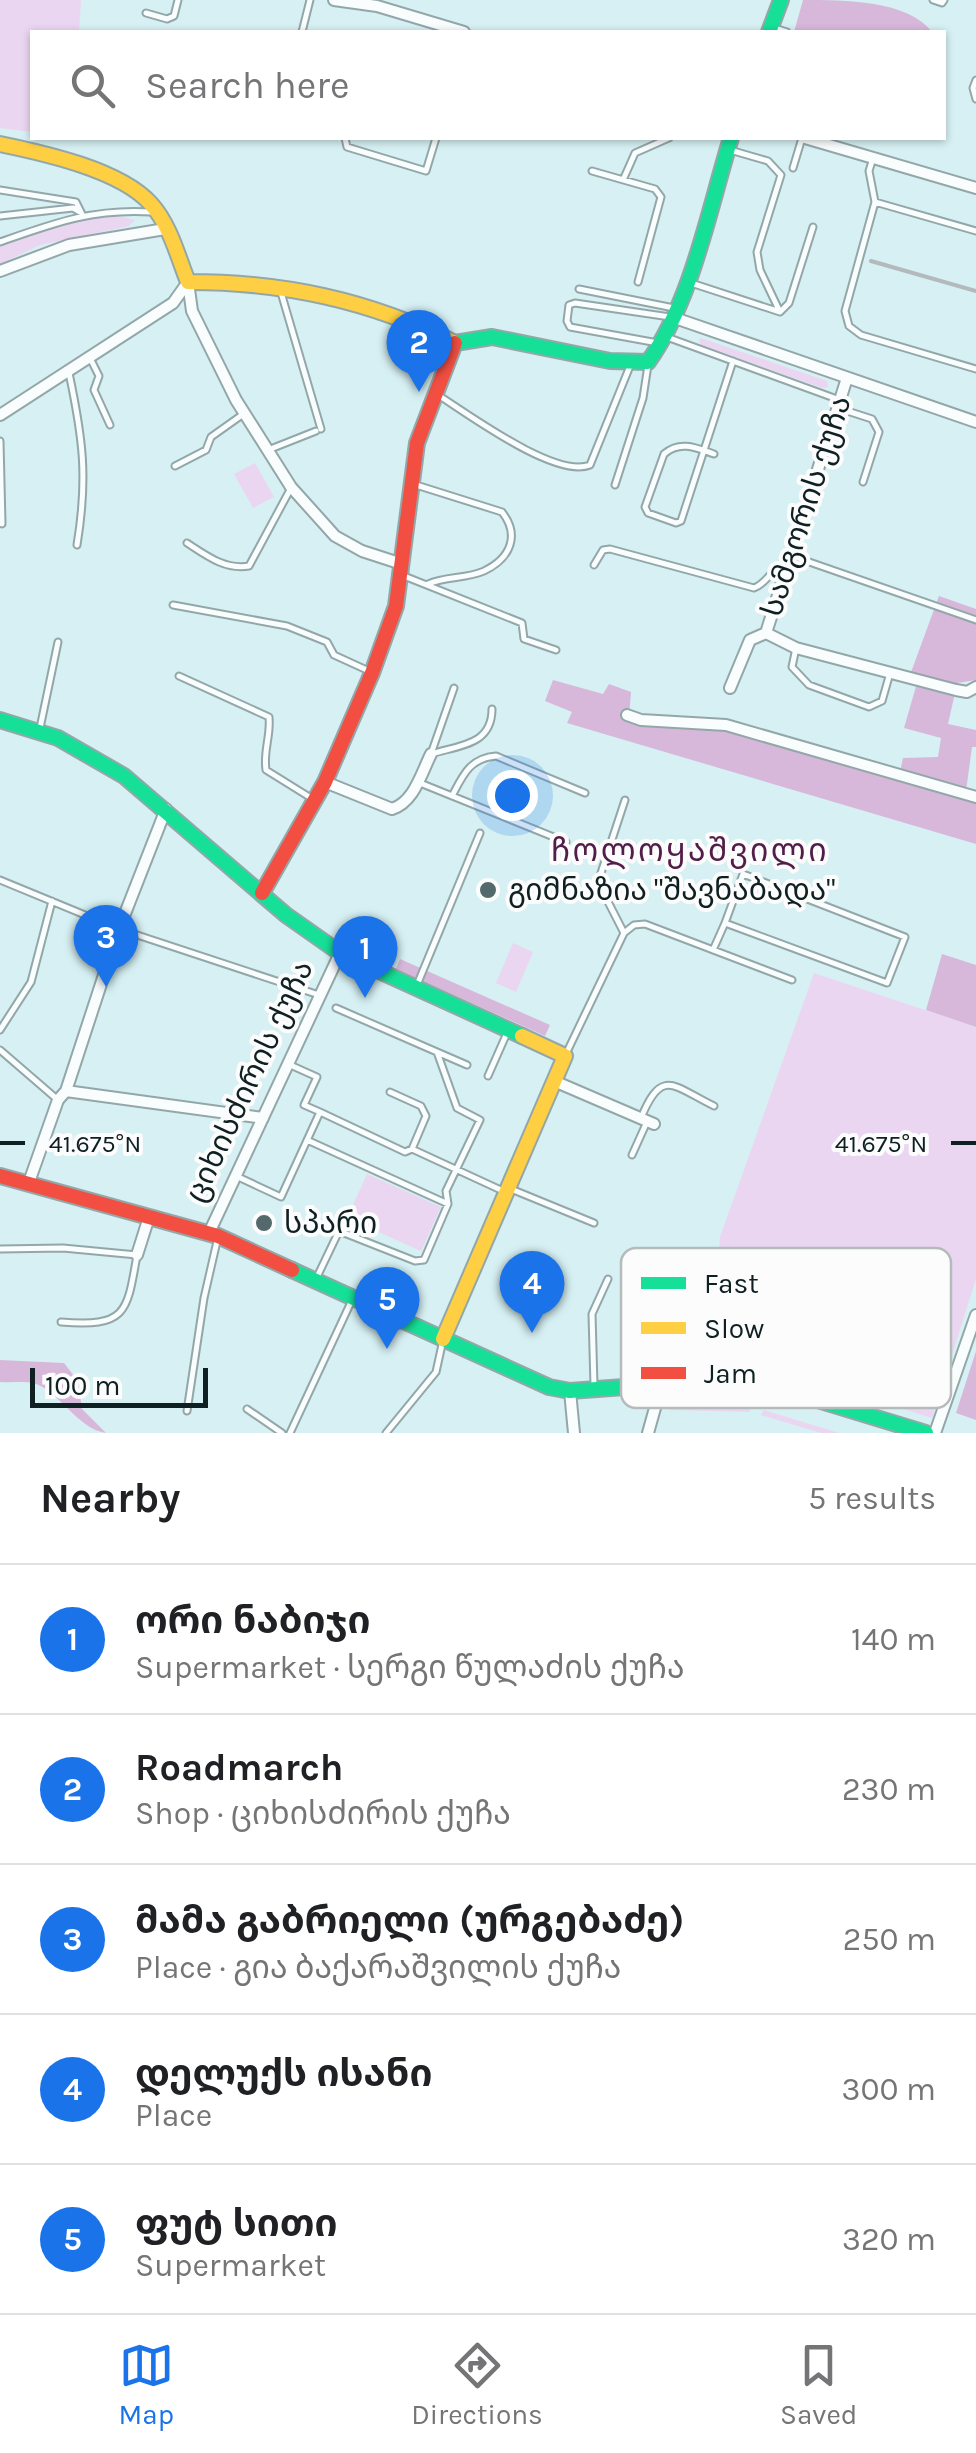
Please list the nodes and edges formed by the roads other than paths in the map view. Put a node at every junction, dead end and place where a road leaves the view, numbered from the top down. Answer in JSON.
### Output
{"nodes":[{"id":1,"x":178,"y":0,"type":"edge"},
{"id":2,"x":310,"y":0,"type":"edge"},
{"id":3,"x":334,"y":0,"type":"edge"},
{"id":4,"x":781,"y":0,"type":"edge"},
{"id":5,"x":934,"y":0,"type":"edge"},
{"id":6,"x":944,"y":0,"type":"edge"},
{"id":7,"x":378,"y":3,"type":"edge"},
{"id":8,"x":146,"y":13,"type":"dead end"},
{"id":9,"x":302,"y":30,"type":"edge"},
{"id":10,"x":458,"y":30,"type":"edge"},
{"id":11,"x":770,"y":30,"type":"edge"},
{"id":12,"x":976,"y":80,"type":"edge"},
{"id":13,"x":976,"y":98,"type":"edge"},
{"id":14,"x":345,"y":140,"type":"edge"},
{"id":15,"x":435,"y":140,"type":"edge"},
{"id":16,"x":664,"y":140,"type":"edge"},
{"id":17,"x":803,"y":140,"type":"edge"},
{"id":18,"x":811,"y":140,"type":"edge"},
{"id":19,"x":729,"y":143,"type":"edge"},
{"id":20,"x":0,"y":144,"type":"edge"},
{"id":21,"x":873,"y":158,"type":"junction"},
{"id":22,"x":793,"y":168,"type":"dead end"},
{"id":23,"x":592,"y":171,"type":"dead end"},
{"id":24,"x":622,"y":180,"type":"junction"},
{"id":25,"x":976,"y":186,"type":"edge"},
{"id":26,"x":0,"y":190,"type":"edge"},
{"id":27,"x":875,"y":202,"type":"junction"},
{"id":28,"x":156,"y":212,"type":"junction"},
{"id":29,"x":82,"y":214,"type":"junction"},
{"id":30,"x":0,"y":216,"type":"edge"},
{"id":31,"x":813,"y":227,"type":"dead end"},
{"id":32,"x":165,"y":229,"type":"junction"},
{"id":33,"x":976,"y":231,"type":"edge"},
{"id":34,"x":0,"y":242,"type":"edge"},
{"id":35,"x":0,"y":271,"type":"edge"},
{"id":36,"x":685,"y":280,"type":"junction"},
{"id":37,"x":188,"y":282,"type":"junction"},
{"id":38,"x":638,"y":282,"type":"dead end"},
{"id":39,"x":280,"y":286,"type":"junction"},
{"id":40,"x":579,"y":290,"type":"dead end"},
{"id":41,"x":780,"y":312,"type":"junction"},
{"id":42,"x":674,"y":313,"type":"junction"},
{"id":43,"x":662,"y":340,"type":"junction"},
{"id":44,"x":455,"y":343,"type":"junction"},
{"id":45,"x":90,"y":357,"type":"junction"},
{"id":46,"x":733,"y":361,"type":"junction"},
{"id":47,"x":648,"y":362,"type":"junction"},
{"id":48,"x":631,"y":363,"type":"junction"},
{"id":49,"x":976,"y":369,"type":"edge"},
{"id":50,"x":68,"y":370,"type":"junction"},
{"id":51,"x":847,"y":378,"type":"junction"},
{"id":52,"x":434,"y":393,"type":"junction"},
{"id":53,"x":839,"y":404,"type":"junction"},
{"id":54,"x":244,"y":413,"type":"junction"},
{"id":55,"x":0,"y":416,"type":"edge"},
{"id":56,"x":976,"y":422,"type":"edge"},
{"id":57,"x":110,"y":425,"type":"dead end"},
{"id":58,"x":0,"y":441,"type":"edge"},
{"id":59,"x":267,"y":450,"type":"junction"},
{"id":60,"x":704,"y":450,"type":"junction"},
{"id":61,"x":714,"y":454,"type":"dead end"},
{"id":62,"x":175,"y":466,"type":"dead end"},
{"id":63,"x":863,"y":482,"type":"dead end"},
{"id":64,"x":410,"y":483,"type":"junction"},
{"id":65,"x":615,"y":486,"type":"dead end"},
{"id":66,"x":291,"y":487,"type":"junction"},
{"id":67,"x":2,"y":524,"type":"edge"},
{"id":68,"x":187,"y":543,"type":"dead end"},
{"id":69,"x":77,"y":545,"type":"dead end"},
{"id":70,"x":788,"y":560,"type":"junction"},
{"id":71,"x":594,"y":565,"type":"dead end"},
{"id":72,"x":401,"y":569,"type":"junction"},
{"id":73,"x":428,"y":584,"type":"junction"},
{"id":74,"x":173,"y":605,"type":"dead end"},
{"id":75,"x":976,"y":620,"type":"edge"},
{"id":76,"x":766,"y":633,"type":"junction"},
{"id":77,"x":58,"y":642,"type":"dead end"},
{"id":78,"x":796,"y":648,"type":"junction"},
{"id":79,"x":556,"y":650,"type":"dead end"},
{"id":80,"x":372,"y":673,"type":"junction"},
{"id":81,"x":890,"y":673,"type":"junction"},
{"id":82,"x":179,"y":676,"type":"dead end"},
{"id":83,"x":454,"y":688,"type":"dead end"},
{"id":84,"x":730,"y":688,"type":"dead end"},
{"id":85,"x":976,"y":688,"type":"edge"},
{"id":86,"x":492,"y":709,"type":"dead end"},
{"id":87,"x":727,"y":710,"type":"dead end"},
{"id":88,"x":627,"y":715,"type":"dead end"},
{"id":89,"x":0,"y":720,"type":"edge"},
{"id":90,"x":726,"y":725,"type":"junction"},
{"id":91,"x":39,"y":731,"type":"junction"},
{"id":92,"x":431,"y":754,"type":"junction"},
{"id":93,"x":325,"y":782,"type":"junction"},
{"id":94,"x":418,"y":782,"type":"junction"},
{"id":95,"x":586,"y":792,"type":"dead end"},
{"id":96,"x":452,"y":796,"type":"junction"},
{"id":97,"x":976,"y":797,"type":"edge"},
{"id":98,"x":313,"y":800,"type":"junction"},
{"id":99,"x":624,"y":800,"type":"dead end"},
{"id":100,"x":166,"y":808,"type":"junction"},
{"id":101,"x":480,"y":833,"type":"dead end"},
{"id":102,"x":566,"y":842,"type":"dead end"},
{"id":103,"x":0,"y":880,"type":"edge"},
{"id":104,"x":262,"y":892,"type":"junction"},
{"id":105,"x":52,"y":901,"type":"junction"},
{"id":106,"x":725,"y":923,"type":"junction"},
{"id":107,"x":119,"y":929,"type":"junction"},
{"id":108,"x":624,"y":933,"type":"junction"},
{"id":109,"x":713,"y":950,"type":"junction"},
{"id":110,"x":340,"y":953,"type":"junction"},
{"id":111,"x":792,"y":980,"type":"dead end"},
{"id":112,"x":416,"y":988,"type":"junction"},
{"id":113,"x":319,"y":995,"type":"junction"},
{"id":114,"x":336,"y":1008,"type":"dead end"},
{"id":115,"x":0,"y":1030,"type":"edge"},
{"id":116,"x":508,"y":1030,"type":"junction"},
{"id":117,"x":0,"y":1050,"type":"edge"},
{"id":118,"x":437,"y":1052,"type":"junction"},
{"id":119,"x":565,"y":1056,"type":"junction"},
{"id":120,"x":288,"y":1064,"type":"junction"},
{"id":121,"x":467,"y":1065,"type":"dead end"},
{"id":122,"x":488,"y":1076,"type":"dead end"},
{"id":123,"x":554,"y":1081,"type":"junction"},
{"id":124,"x":390,"y":1092,"type":"dead end"},
{"id":125,"x":62,"y":1095,"type":"junction"},
{"id":126,"x":714,"y":1106,"type":"dead end"},
{"id":127,"x":320,"y":1112,"type":"junction"},
{"id":128,"x":263,"y":1118,"type":"junction"},
{"id":129,"x":648,"y":1121,"type":"junction"},
{"id":130,"x":307,"y":1140,"type":"junction"},
{"id":131,"x":412,"y":1149,"type":"junction"},
{"id":132,"x":632,"y":1154,"type":"dead end"},
{"id":133,"x":456,"y":1170,"type":"junction"},
{"id":134,"x":0,"y":1176,"type":"edge"},
{"id":135,"x":236,"y":1176,"type":"junction"},
{"id":136,"x":28,"y":1185,"type":"junction"},
{"id":137,"x":507,"y":1190,"type":"junction"},
{"id":138,"x":448,"y":1204,"type":"junction"},
{"id":139,"x":149,"y":1217,"type":"junction"},
{"id":140,"x":594,"y":1223,"type":"dead end"},
{"id":141,"x":214,"y":1235,"type":"junction"},
{"id":142,"x":0,"y":1249,"type":"edge"},
{"id":143,"x":137,"y":1255,"type":"junction"},
{"id":144,"x":608,"y":1278,"type":"dead end"},
{"id":145,"x":316,"y":1280,"type":"junction"},
{"id":146,"x":353,"y":1298,"type":"junction"},
{"id":147,"x":976,"y":1315,"type":"edge"},
{"id":148,"x":61,"y":1322,"type":"dead end"},
{"id":149,"x":443,"y":1340,"type":"junction"},
{"id":150,"x":971,"y":1344,"type":"edge"},
{"id":151,"x":621,"y":1386,"type":"edge"},
{"id":152,"x":594,"y":1388,"type":"junction"},
{"id":153,"x":570,"y":1390,"type":"junction"},
{"id":154,"x":951,"y":1391,"type":"edge"},
{"id":155,"x":247,"y":1408,"type":"dead end"},
{"id":156,"x":655,"y":1408,"type":"edge"},
{"id":157,"x":844,"y":1408,"type":"edge"},
{"id":158,"x":944,"y":1408,"type":"edge"},
{"id":159,"x":851,"y":1410,"type":"joint"},
{"id":160,"x":187,"y":1411,"type":"dead end"},
{"id":161,"x":899,"y":1429,"type":"edge"},
{"id":162,"x":282,"y":1433,"type":"edge"},
{"id":163,"x":290,"y":1433,"type":"edge"},
{"id":164,"x":386,"y":1433,"type":"edge"},
{"id":165,"x":574,"y":1433,"type":"edge"},
{"id":166,"x":648,"y":1433,"type":"edge"},
{"id":167,"x":926,"y":1433,"type":"edge"},
{"id":168,"x":935,"y":1433,"type":"edge"}],
"edges":[{"from":1,"to":8,"type":"lane"},
{"from":2,"to":9,"type":"lane"},
{"from":3,"to":7,"type":"street"},
{"from":4,"to":11,"type":"street"},
{"from":5,"to":6,"type":"lane"},
{"from":7,"to":10,"type":"street"},
{"from":12,"to":13,"type":"lane"},
{"from":14,"to":15,"type":"lane"},
{"from":16,"to":24,"type":"lane"},
{"from":17,"to":22,"type":"lane"},
{"from":18,"to":21,"type":"street"},
{"from":19,"to":36,"type":"street"},
{"from":19,"to":41,"type":"lane"},
{"from":20,"to":28,"type":"street"},
{"from":21,"to":25,"type":"street"},
{"from":21,"to":27,"type":"lane"},
{"from":23,"to":24,"type":"lane"},
{"from":24,"to":38,"type":"lane"},
{"from":26,"to":29,"type":"lane"},
{"from":27,"to":33,"type":"lane"},
{"from":27,"to":49,"type":"lane"},
{"from":28,"to":29,"type":"lane"},
{"from":28,"to":32,"type":"street"},
{"from":29,"to":30,"type":"lane"},
{"from":29,"to":34,"type":"lane"},
{"from":31,"to":41,"type":"lane"},
{"from":32,"to":35,"type":"street"},
{"from":32,"to":37,"type":"street"},
{"from":36,"to":41,"type":"lane"},
{"from":36,"to":42,"type":"street"},
{"from":37,"to":39,"type":"street"},
{"from":37,"to":45,"type":"street"},
{"from":37,"to":54,"type":"street"},
{"from":39,"to":44,"type":"street"},
{"from":39,"to":59,"type":"lane"},
{"from":40,"to":42,"type":"lane"},
{"from":42,"to":43,"type":"street"},
{"from":42,"to":43,"type":"lane"},
{"from":42,"to":51,"type":"street","name":"სამგორის ქუჩა"},
{"from":43,"to":46,"type":"lane"},
{"from":43,"to":47,"type":"street"},
{"from":44,"to":48,"type":"street"},
{"from":44,"to":52,"type":"street"},
{"from":45,"to":50,"type":"street"},
{"from":45,"to":57,"type":"lane"},
{"from":46,"to":53,"type":"lane"},
{"from":46,"to":60,"type":"lane"},
{"from":47,"to":48,"type":"street"},
{"from":47,"to":65,"type":"lane"},
{"from":48,"to":52,"type":"lane"},
{"from":50,"to":55,"type":"street"},
{"from":50,"to":69,"type":"lane"},
{"from":51,"to":53,"type":"street","name":"სამგორის ქუჩა"},
{"from":51,"to":56,"type":"street","name":"სამგორის ქუჩა"},
{"from":52,"to":64,"type":"street"},
{"from":53,"to":63,"type":"lane"},
{"from":53,"to":70,"type":"street","name":"სამგორის ქუჩა"},
{"from":54,"to":59,"type":"street"},
{"from":54,"to":62,"type":"lane"},
{"from":58,"to":67,"type":"lane"},
{"from":59,"to":66,"type":"street"},
{"from":60,"to":60,"type":"lane"},
{"from":60,"to":61,"type":"lane"},
{"from":64,"to":72,"type":"street"},
{"from":64,"to":73,"type":"lane"},
{"from":66,"to":68,"type":"lane"},
{"from":66,"to":72,"type":"street"},
{"from":70,"to":71,"type":"lane"},
{"from":70,"to":75,"type":"lane"},
{"from":70,"to":76,"type":"street","name":"სამგორის ქუჩა"},
{"from":72,"to":73,"type":"lane"},
{"from":72,"to":80,"type":"street"},
{"from":73,"to":79,"type":"lane"},
{"from":74,"to":80,"type":"lane"},
{"from":76,"to":78,"type":"street","name":"სამგორის ქუჩა"},
{"from":76,"to":84,"type":"street","name":"სამგორის ქუჩა"},
{"from":77,"to":91,"type":"lane"},
{"from":78,"to":81,"type":"street","name":"სამგორის ქუჩა"},
{"from":78,"to":81,"type":"lane"},
{"from":80,"to":93,"type":"street"},
{"from":81,"to":85,"type":"street","name":"სამგორის ქუჩა"},
{"from":82,"to":98,"type":"lane"},
{"from":83,"to":92,"type":"lane"},
{"from":86,"to":92,"type":"lane"},
{"from":87,"to":90,"type":"street"},
{"from":88,"to":90,"type":"street"},
{"from":89,"to":91,"type":"street"},
{"from":90,"to":97,"type":"street"},
{"from":91,"to":100,"type":"street"},
{"from":92,"to":94,"type":"street"},
{"from":93,"to":94,"type":"street"},
{"from":93,"to":98,"type":"street"},
{"from":94,"to":96,"type":"lane"},
{"from":95,"to":96,"type":"lane"},
{"from":96,"to":102,"type":"lane"},
{"from":98,"to":104,"type":"street"},
{"from":99,"to":108,"type":"lane"},
{"from":100,"to":104,"type":"street"},
{"from":100,"to":107,"type":"street"},
{"from":101,"to":112,"type":"lane"},
{"from":103,"to":105,"type":"lane"},
{"from":104,"to":110,"type":"street"},
{"from":105,"to":107,"type":"lane"},
{"from":105,"to":115,"type":"lane"},
{"from":106,"to":106,"type":"lane"},
{"from":106,"to":109,"type":"lane"},
{"from":107,"to":113,"type":"lane"},
{"from":107,"to":125,"type":"street"},
{"from":108,"to":109,"type":"lane"},
{"from":108,"to":119,"type":"lane"},
{"from":109,"to":111,"type":"lane"},
{"from":110,"to":112,"type":"street"},
{"from":110,"to":113,"type":"street","name":"ციხისძირის ქუჩა"},
{"from":112,"to":116,"type":"street"},
{"from":113,"to":120,"type":"street","name":"ციხისძირის ქუჩა"},
{"from":114,"to":118,"type":"lane"},
{"from":116,"to":119,"type":"street"},
{"from":116,"to":122,"type":"lane"},
{"from":117,"to":125,"type":"lane"},
{"from":118,"to":121,"type":"lane"},
{"from":118,"to":133,"type":"lane"},
{"from":119,"to":123,"type":"street"},
{"from":120,"to":127,"type":"lane"},
{"from":120,"to":128,"type":"street","name":"ციხისძირის ქუჩა"},
{"from":123,"to":129,"type":"street"},
{"from":123,"to":137,"type":"street"},
{"from":124,"to":131,"type":"lane"},
{"from":125,"to":128,"type":"street"},
{"from":125,"to":136,"type":"street"},
{"from":126,"to":129,"type":"lane"},
{"from":127,"to":130,"type":"lane"},
{"from":127,"to":131,"type":"lane"},
{"from":128,"to":135,"type":"street","name":"ციხისძირის ქუჩა"},
{"from":129,"to":132,"type":"lane"},
{"from":130,"to":135,"type":"lane"},
{"from":130,"to":138,"type":"lane"},
{"from":131,"to":133,"type":"lane"},
{"from":133,"to":137,"type":"lane"},
{"from":133,"to":138,"type":"lane"},
{"from":134,"to":136,"type":"street"},
{"from":135,"to":141,"type":"street","name":"ციხისძირის ქუჩა"},
{"from":136,"to":139,"type":"street"},
{"from":137,"to":140,"type":"lane"},
{"from":137,"to":149,"type":"street"},
{"from":138,"to":145,"type":"lane"},
{"from":139,"to":141,"type":"street"},
{"from":139,"to":143,"type":"street"},
{"from":141,"to":145,"type":"street"},
{"from":141,"to":160,"type":"lane"},
{"from":142,"to":143,"type":"lane"},
{"from":143,"to":148,"type":"lane"},
{"from":144,"to":152,"type":"lane"},
{"from":145,"to":146,"type":"street"},
{"from":146,"to":149,"type":"street"},
{"from":146,"to":163,"type":"lane"},
{"from":147,"to":150,"type":"street"},
{"from":149,"to":153,"type":"street"},
{"from":149,"to":164,"type":"lane"},
{"from":150,"to":154,"type":"street"},
{"from":151,"to":152,"type":"street"},
{"from":152,"to":153,"type":"street"},
{"from":153,"to":165,"type":"street"},
{"from":155,"to":162,"type":"lane"},
{"from":156,"to":166,"type":"street"},
{"from":157,"to":159,"type":"street"},
{"from":158,"to":168,"type":"street"},
{"from":159,"to":161,"type":"street"},
{"from":161,"to":167,"type":"street"}]}
